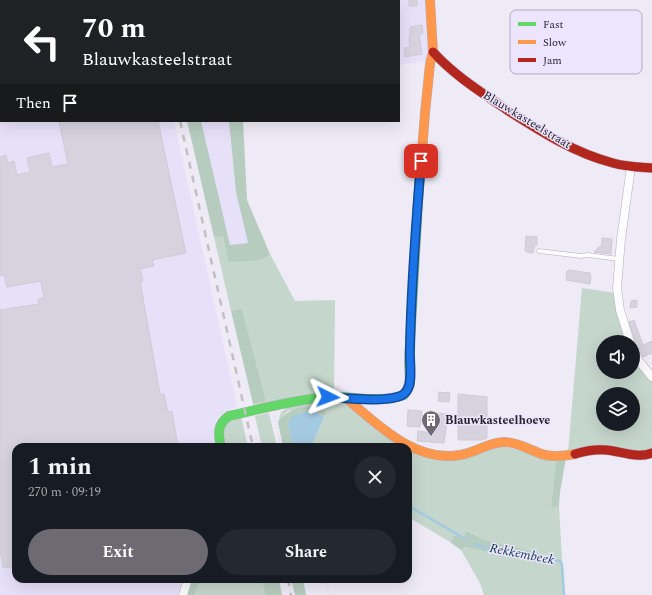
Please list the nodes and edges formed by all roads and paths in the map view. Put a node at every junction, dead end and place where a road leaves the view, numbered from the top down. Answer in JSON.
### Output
{"nodes":[{"id":1,"x":430,"y":0,"type":"edge"},
{"id":2,"x":433,"y":52,"type":"junction"},
{"id":3,"x":631,"y":167,"type":"junction"},
{"id":4,"x":652,"y":168,"type":"edge"},
{"id":5,"x":539,"y":251,"type":"dead end"},
{"id":6,"x":619,"y":259,"type":"junction"},
{"id":7,"x":628,"y":335,"type":"edge"},
{"id":8,"x":640,"y":362,"type":"edge"},
{"id":9,"x":652,"y":377,"type":"edge"},
{"id":10,"x":346,"y":398,"type":"junction"},
{"id":11,"x":273,"y":406,"type":"junction"},
{"id":12,"x":220,"y":443,"type":"edge"},
{"id":13,"x":280,"y":443,"type":"edge"},
{"id":14,"x":405,"y":443,"type":"edge"},
{"id":15,"x":412,"y":447,"type":"edge"},
{"id":16,"x":652,"y":453,"type":"edge"},
{"id":17,"x":187,"y":583,"type":"edge"},
{"id":18,"x":325,"y":583,"type":"edge"},
{"id":19,"x":183,"y":595,"type":"edge"},
{"id":20,"x":330,"y":595,"type":"edge"}],
"edges":[{"from":1,"to":2,"type":"street"},
{"from":2,"to":3,"type":"street","name":"Blauwkasteelstraat"},
{"from":2,"to":10,"type":"street"},
{"from":3,"to":4,"type":"street","name":"Blauwkasteelstraat"},
{"from":3,"to":6,"type":"street"},
{"from":5,"to":6,"type":"lane"},
{"from":6,"to":7,"type":"street"},
{"from":8,"to":9,"type":"street"},
{"from":10,"to":11,"type":"street"},
{"from":10,"to":14,"type":"street"},
{"from":11,"to":12,"type":"street"},
{"from":11,"to":13,"type":"path"},
{"from":15,"to":16,"type":"street"},
{"from":17,"to":19,"type":"street"},
{"from":18,"to":20,"type":"path"}]}
